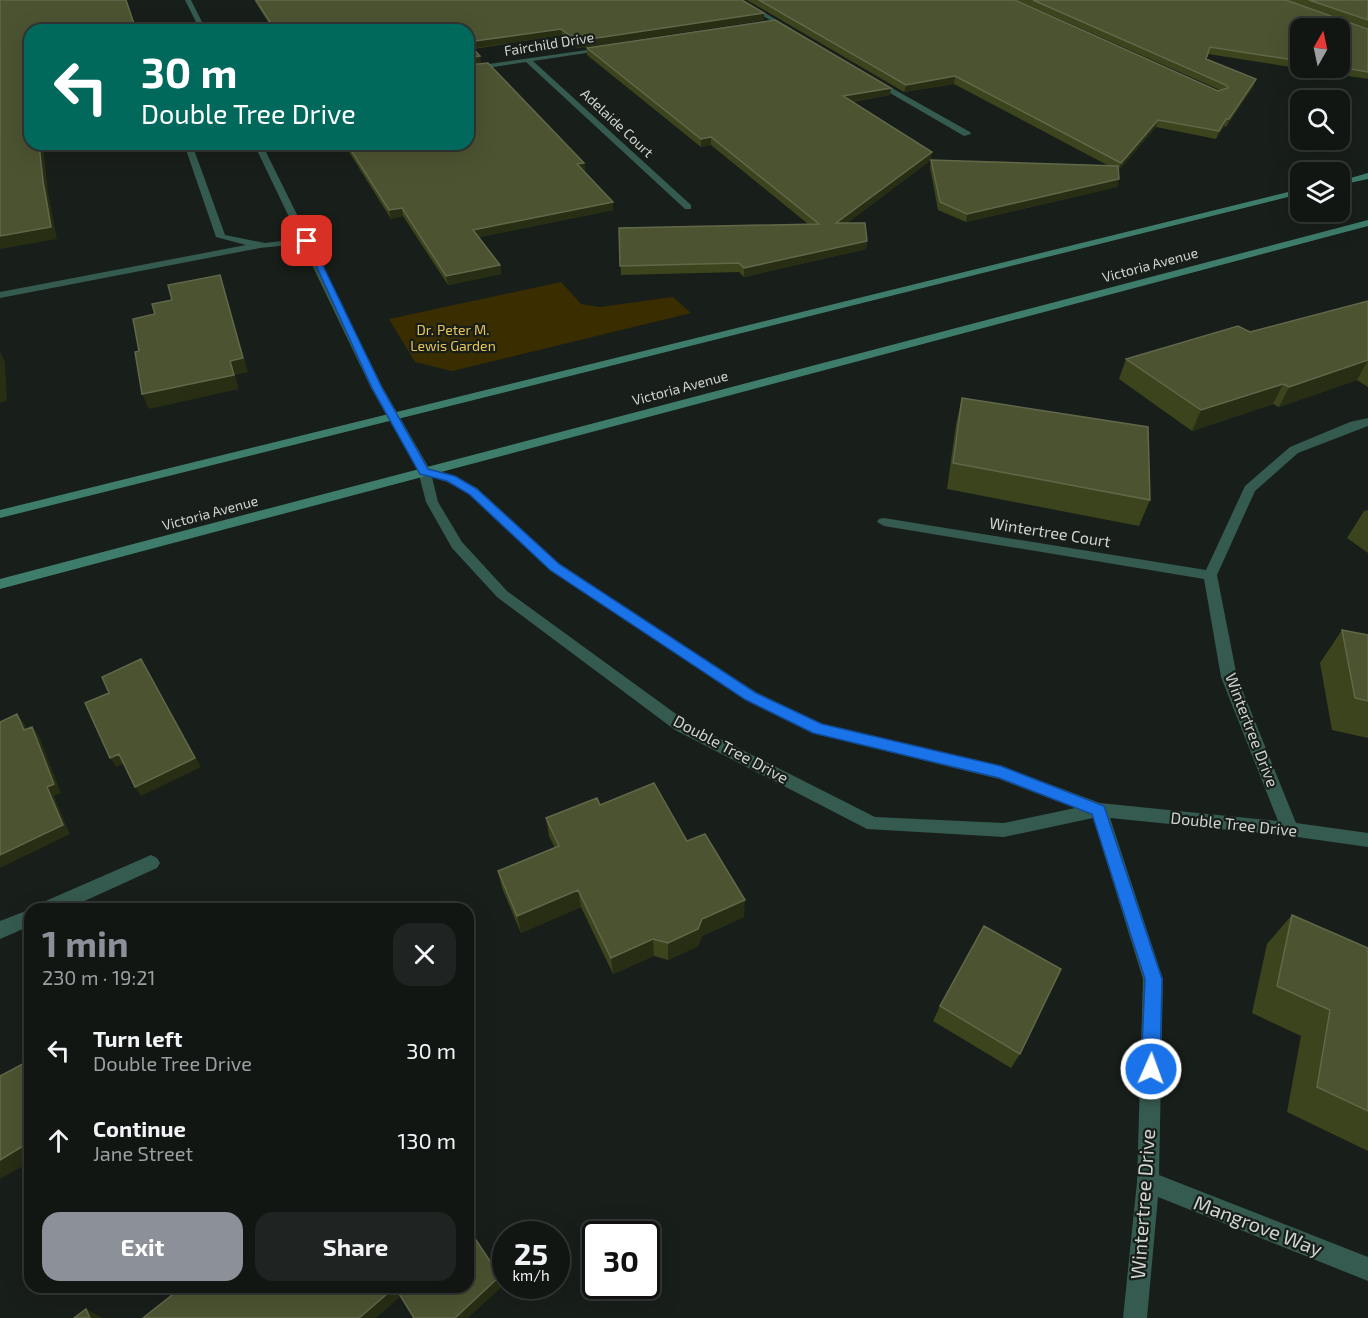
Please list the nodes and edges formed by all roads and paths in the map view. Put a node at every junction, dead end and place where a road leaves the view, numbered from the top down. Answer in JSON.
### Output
{"nodes":[{"id":1,"x":188,"y":0,"type":"edge"},
{"id":2,"x":739,"y":0,"type":"edge"},
{"id":3,"x":775,"y":22,"type":"junction"},
{"id":4,"x":200,"y":24,"type":"edge"},
{"id":5,"x":764,"y":24,"type":"edge"},
{"id":6,"x":796,"y":34,"type":"edge"},
{"id":7,"x":610,"y":47,"type":"edge"},
{"id":8,"x":528,"y":60,"type":"junction"},
{"id":9,"x":474,"y":68,"type":"edge"},
{"id":10,"x":866,"y":75,"type":"edge"},
{"id":11,"x":967,"y":134,"type":"dead end"},
{"id":12,"x":190,"y":150,"type":"edge"},
{"id":13,"x":261,"y":150,"type":"edge"},
{"id":14,"x":1368,"y":176,"type":"edge"},
{"id":15,"x":1350,"y":180,"type":"edge"},
{"id":16,"x":1290,"y":194,"type":"edge"},
{"id":17,"x":688,"y":207,"type":"dead end"},
{"id":18,"x":1368,"y":223,"type":"edge"},
{"id":19,"x":307,"y":241,"type":"junction"},
{"id":20,"x":260,"y":245,"type":"junction"},
{"id":21,"x":0,"y":294,"type":"edge"},
{"id":22,"x":392,"y":417,"type":"junction"},
{"id":23,"x":1368,"y":423,"type":"edge"},
{"id":24,"x":424,"y":471,"type":"junction"},
{"id":25,"x":0,"y":514,"type":"edge"},
{"id":26,"x":884,"y":522,"type":"dead end"},
{"id":27,"x":1210,"y":575,"type":"junction"},
{"id":28,"x":0,"y":584,"type":"edge"},
{"id":29,"x":1099,"y":810,"type":"junction"},
{"id":30,"x":1290,"y":829,"type":"junction"},
{"id":31,"x":1368,"y":840,"type":"edge"},
{"id":32,"x":151,"y":863,"type":"dead end"},
{"id":33,"x":61,"y":903,"type":"edge"},
{"id":34,"x":24,"y":920,"type":"edge"},
{"id":35,"x":0,"y":930,"type":"edge"},
{"id":36,"x":1148,"y":1182,"type":"junction"},
{"id":37,"x":1368,"y":1269,"type":"edge"},
{"id":38,"x":1135,"y":1318,"type":"edge"}],
"edges":[{"from":1,"to":4,"type":"street"},
{"from":2,"to":3,"type":"street"},
{"from":3,"to":5,"type":"street"},
{"from":3,"to":6,"type":"street"},
{"from":7,"to":8,"type":"street","name":"Fairchild Drive"},
{"from":8,"to":9,"type":"street","name":"Fairchild Drive"},
{"from":8,"to":17,"type":"street","name":"Adelaide Court"},
{"from":10,"to":11,"type":"street"},
{"from":12,"to":20,"type":"street"},
{"from":13,"to":19,"type":"street","name":"Double Tree Drive"},
{"from":14,"to":15,"type":"main road"},
{"from":16,"to":22,"type":"main road"},
{"from":18,"to":24,"type":"main road","name":"Victoria Avenue"},
{"from":19,"to":20,"type":"street"},
{"from":19,"to":22,"type":"street","name":"Double Tree Drive"},
{"from":20,"to":21,"type":"street"},
{"from":22,"to":24,"type":"street","name":"Double Tree Drive"},
{"from":22,"to":25,"type":"main road"},
{"from":23,"to":27,"type":"street"},
{"from":24,"to":28,"type":"main road","name":"Victoria Avenue"},
{"from":24,"to":29,"type":"street","name":"Double Tree Drive"},
{"from":24,"to":29,"type":"street","name":"Double Tree Drive"},
{"from":26,"to":27,"type":"street","name":"Wintertree Court"},
{"from":27,"to":30,"type":"street","name":"Wintertree Drive"},
{"from":29,"to":30,"type":"street","name":"Double Tree Drive"},
{"from":29,"to":36,"type":"street","name":"Wintertree Drive"},
{"from":30,"to":31,"type":"street","name":"Double Tree Drive"},
{"from":32,"to":33,"type":"street"},
{"from":34,"to":35,"type":"street"},
{"from":36,"to":37,"type":"street","name":"Mangrove Way"},
{"from":36,"to":38,"type":"street","name":"Wintertree Drive"}]}
